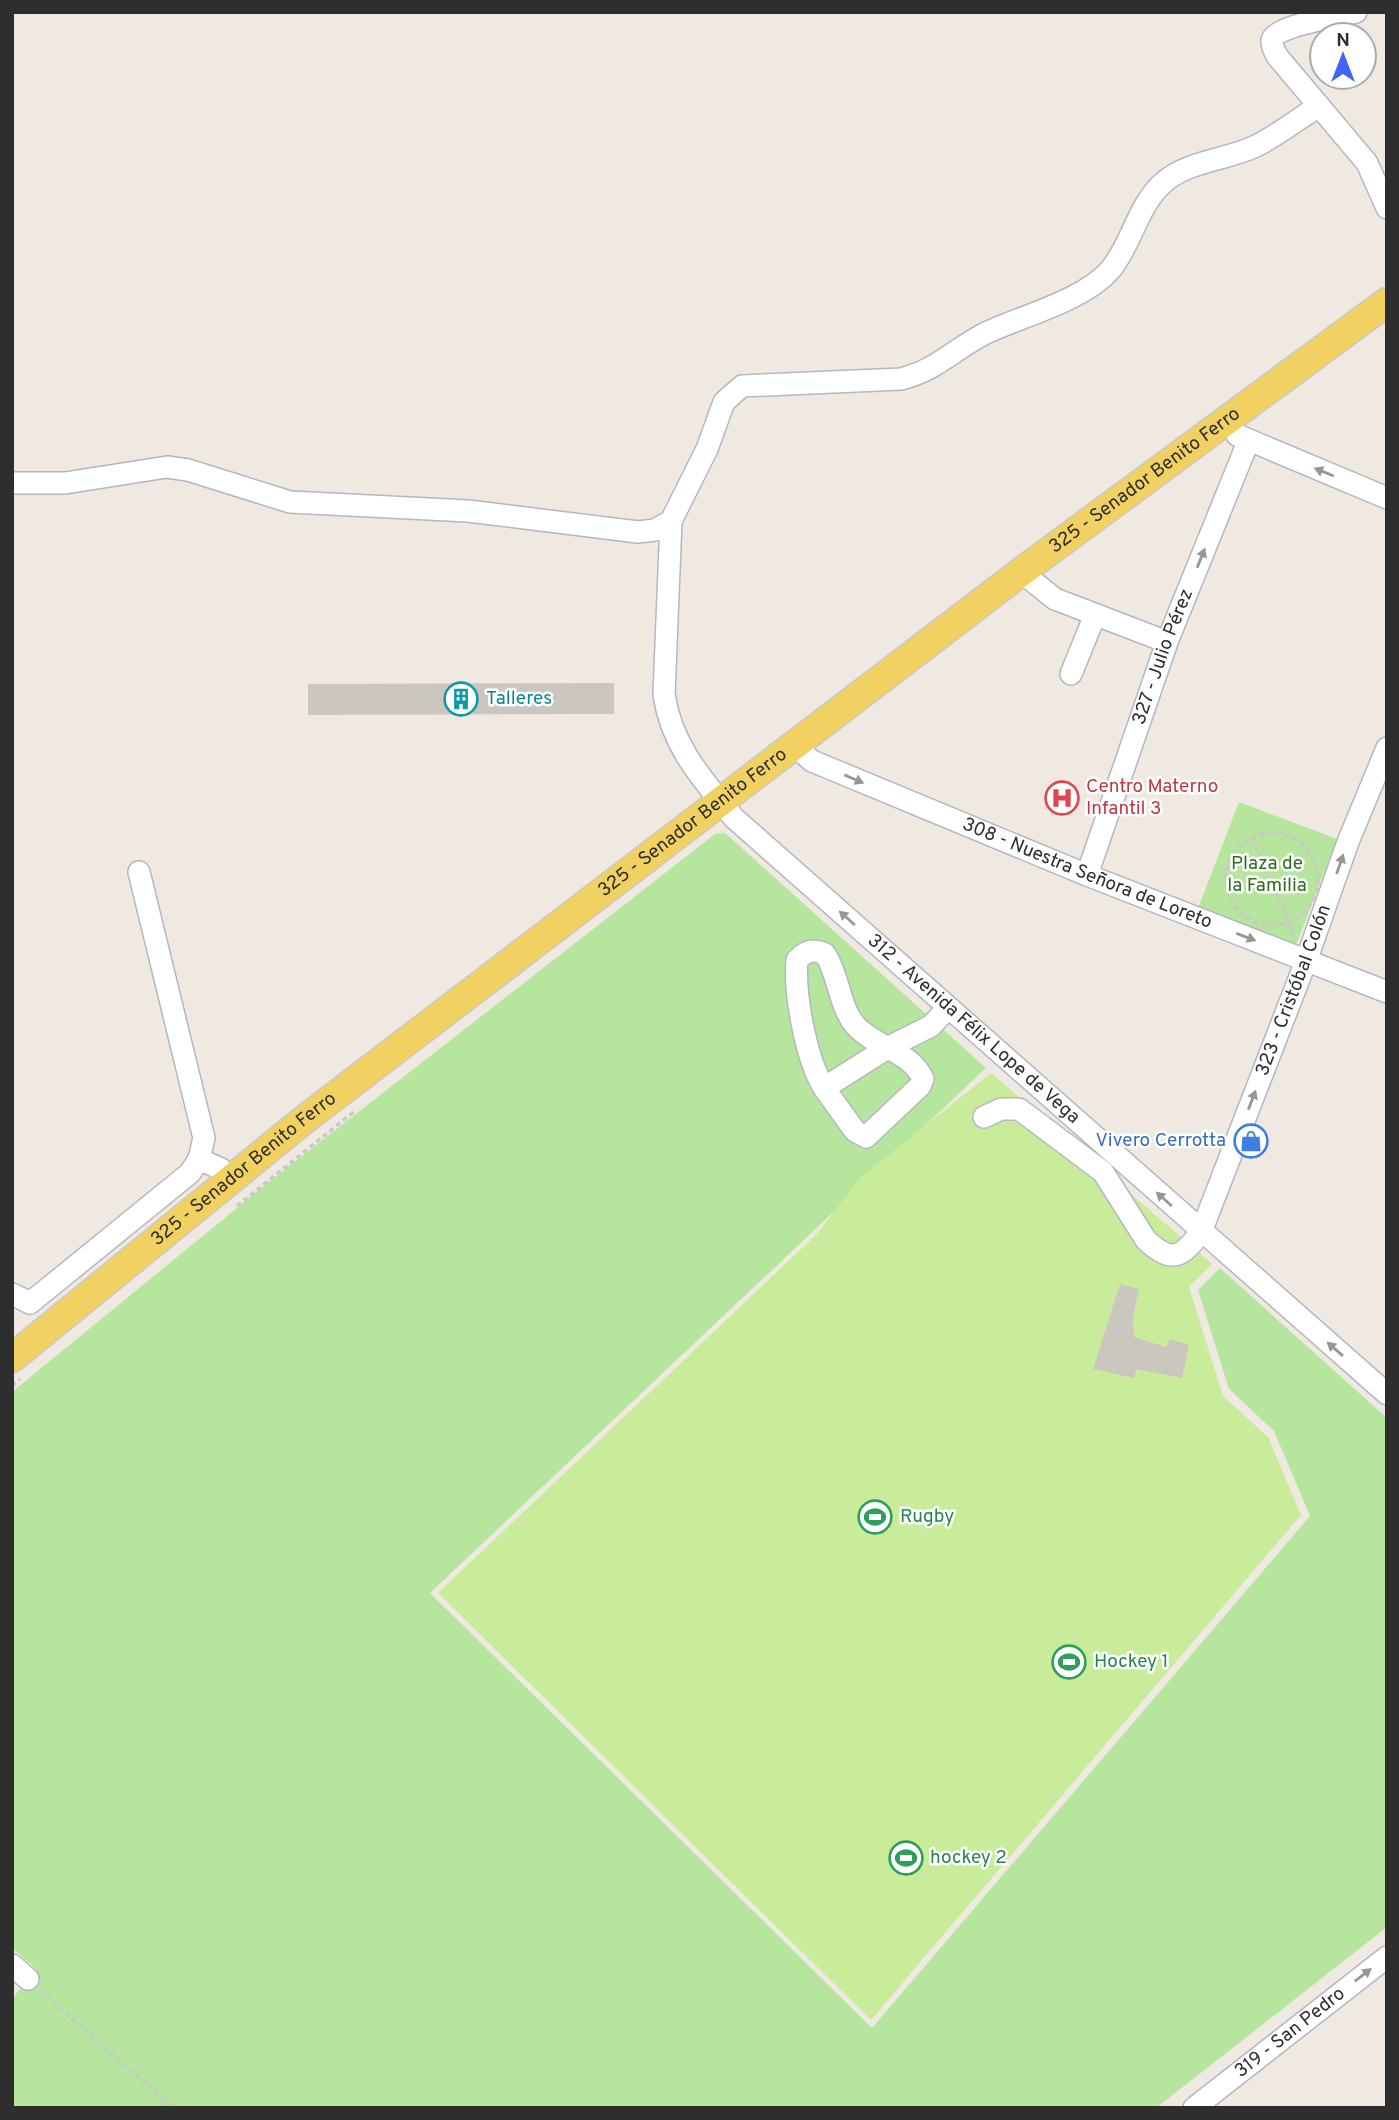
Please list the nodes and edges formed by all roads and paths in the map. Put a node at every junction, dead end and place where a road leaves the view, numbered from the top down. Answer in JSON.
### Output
{"nodes":[{"id":1,"x":1356,"y":12,"type":"edge"},
{"id":2,"x":1319,"y":106,"type":"junction"},
{"id":3,"x":1387,"y":208,"type":"edge"},
{"id":4,"x":1387,"y":302,"type":"edge"},
{"id":5,"x":1220,"y":425,"type":"junction"},
{"id":6,"x":1248,"y":442,"type":"junction"},
{"id":7,"x":12,"y":483,"type":"edge"},
{"id":8,"x":1387,"y":498,"type":"edge"},
{"id":9,"x":671,"y":521,"type":"junction"},
{"id":10,"x":1021,"y":572,"type":"junction"},
{"id":11,"x":1096,"y":615,"type":"junction"},
{"id":12,"x":1167,"y":642,"type":"junction"},
{"id":13,"x":1071,"y":674,"type":"dead end"},
{"id":14,"x":795,"y":746,"type":"junction"},
{"id":15,"x":1387,"y":748,"type":"edge"},
{"id":16,"x":720,"y":801,"type":"junction"},
{"id":17,"x":1252,"y":837,"type":"junction"},
{"id":18,"x":139,"y":872,"type":"dead end"},
{"id":19,"x":1087,"y":875,"type":"junction"},
{"id":20,"x":1287,"y":922,"type":"junction"},
{"id":21,"x":1306,"y":961,"type":"junction"},
{"id":22,"x":1387,"y":992,"type":"edge"},
{"id":23,"x":948,"y":1008,"type":"junction"},
{"id":24,"x":889,"y":1047,"type":"junction"},
{"id":25,"x":824,"y":1088,"type":"junction"},
{"id":26,"x":359,"y":1108,"type":"dead end"},
{"id":27,"x":984,"y":1118,"type":"dead end"},
{"id":28,"x":199,"y":1159,"type":"junction"},
{"id":29,"x":230,"y":1180,"type":"junction"},
{"id":30,"x":229,"y":1212,"type":"dead end"},
{"id":31,"x":1201,"y":1232,"type":"junction"},
{"id":32,"x":12,"y":1294,"type":"edge"},
{"id":33,"x":18,"y":1367,"type":"edge"},
{"id":34,"x":12,"y":1386,"type":"edge"},
{"id":35,"x":1387,"y":1394,"type":"edge"},
{"id":36,"x":1387,"y":1957,"type":"edge"},
{"id":37,"x":20,"y":1972,"type":"edge"},
{"id":38,"x":173,"y":2108,"type":"edge"},
{"id":39,"x":1194,"y":2108,"type":"edge"}],
"edges":[{"from":1,"to":2,"type":"street"},
{"from":2,"to":3,"type":"street"},
{"from":2,"to":9,"type":"street"},
{"from":4,"to":5,"type":"main road","name":"325 - Senador Benito Ferro"},
{"from":5,"to":6,"type":"street"},
{"from":5,"to":10,"type":"main road","name":"325 - Senador Benito Ferro"},
{"from":8,"to":6,"type":"street","one_way":true},
{"from":12,"to":6,"type":"street","name":"327 - Julio Pérez","one_way":true},
{"from":7,"to":9,"type":"street"},
{"from":9,"to":16,"type":"street","name":"312 - Avenida Félix Lope de Vega"},
{"from":10,"to":11,"type":"street"},
{"from":10,"to":14,"type":"main road","name":"325 - Senador Benito Ferro"},
{"from":11,"to":12,"type":"street"},
{"from":11,"to":13,"type":"street"},
{"from":12,"to":19,"type":"street","name":"327 - Julio Pérez"},
{"from":14,"to":16,"type":"main road","name":"325 - Senador Benito Ferro"},
{"from":14,"to":19,"type":"street","name":"308 - Nuestra Señora de Loreto","one_way":true},
{"from":21,"to":15,"type":"street","name":"323 - Cristóbal Colón","one_way":true},
{"from":23,"to":16,"type":"street","name":"312 - Avenida Félix Lope de Vega","one_way":true},
{"from":16,"to":29,"type":"main road","name":"325 - Senador Benito Ferro"},
{"from":17,"to":20,"type":"path"},
{"from":17,"to":20,"type":"path"},
{"from":17,"to":20,"type":"path"},
{"from":18,"to":28,"type":"street"},
{"from":19,"to":21,"type":"street","name":"308 - Nuestra Señora de Loreto","one_way":true},
{"from":21,"to":22,"type":"street","name":"308 - Nuestra Señora de Loreto"},
{"from":31,"to":21,"type":"street","name":"323 - Cristóbal Colón","one_way":true},
{"from":23,"to":24,"type":"street"},
{"from":31,"to":23,"type":"street","name":"312 - Avenida Félix Lope de Vega","one_way":true},
{"from":24,"to":25,"type":"street"},
{"from":24,"to":25,"type":"street"},
{"from":24,"to":25,"type":"street"},
{"from":26,"to":30,"type":"path"},
{"from":27,"to":31,"type":"street"},
{"from":28,"to":29,"type":"street"},
{"from":28,"to":32,"type":"street"},
{"from":29,"to":33,"type":"main road","name":"325 - Senador Benito Ferro"},
{"from":35,"to":31,"type":"street","name":"312 - Avenida Félix Lope de Vega","one_way":true},
{"from":33,"to":34,"type":"path"},
{"from":39,"to":36,"type":"street","name":"319 - San Pedro","one_way":true},
{"from":37,"to":38,"type":"path"}]}
